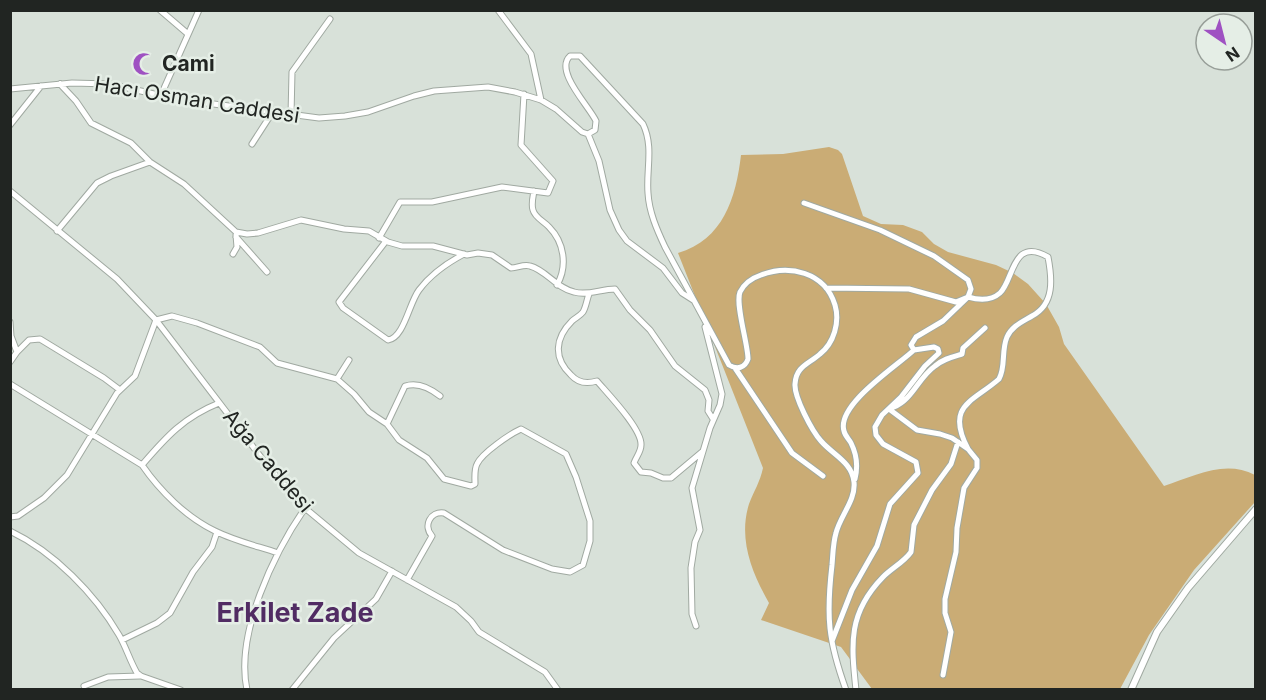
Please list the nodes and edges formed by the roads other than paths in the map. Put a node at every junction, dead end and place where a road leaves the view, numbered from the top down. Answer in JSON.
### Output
{"nodes":[{"id":1,"x":160,"y":10,"type":"edge"},
{"id":2,"x":199,"y":10,"type":"edge"},
{"id":3,"x":498,"y":10,"type":"edge"},
{"id":4,"x":330,"y":19,"type":"dead end"},
{"id":5,"x":188,"y":34,"type":"junction"},
{"id":6,"x":60,"y":84,"type":"junction"},
{"id":7,"x":41,"y":86,"type":"junction"},
{"id":8,"x":10,"y":89,"type":"edge"},
{"id":9,"x":524,"y":94,"type":"junction"},
{"id":10,"x":161,"y":95,"type":"junction"},
{"id":11,"x":540,"y":100,"type":"junction"},
{"id":12,"x":272,"y":113,"type":"junction"},
{"id":13,"x":291,"y":115,"type":"junction"},
{"id":14,"x":10,"y":125,"type":"edge"},
{"id":15,"x":585,"y":133,"type":"junction"},
{"id":16,"x":252,"y":144,"type":"dead end"},
{"id":17,"x":150,"y":162,"type":"junction"},
{"id":18,"x":10,"y":191,"type":"edge"},
{"id":19,"x":534,"y":191,"type":"junction"},
{"id":20,"x":804,"y":203,"type":"dead end"},
{"id":21,"x":57,"y":231,"type":"junction"},
{"id":22,"x":236,"y":234,"type":"junction"},
{"id":23,"x":379,"y":238,"type":"junction"},
{"id":24,"x":386,"y":241,"type":"junction"},
{"id":25,"x":233,"y":254,"type":"dead end"},
{"id":26,"x":464,"y":254,"type":"junction"},
{"id":27,"x":267,"y":272,"type":"dead end"},
{"id":28,"x":557,"y":285,"type":"junction"},
{"id":29,"x":826,"y":288,"type":"junction"},
{"id":30,"x":589,"y":294,"type":"junction"},
{"id":31,"x":968,"y":297,"type":"junction"},
{"id":32,"x":693,"y":300,"type":"junction"},
{"id":33,"x":702,"y":317,"type":"junction"},
{"id":34,"x":156,"y":320,"type":"junction"},
{"id":35,"x":10,"y":322,"type":"edge"},
{"id":36,"x":985,"y":328,"type":"dead end"},
{"id":37,"x":914,"y":350,"type":"junction"},
{"id":38,"x":17,"y":352,"type":"junction"},
{"id":39,"x":349,"y":360,"type":"dead end"},
{"id":40,"x":10,"y":362,"type":"edge"},
{"id":41,"x":735,"y":368,"type":"junction"},
{"id":42,"x":337,"y":379,"type":"junction"},
{"id":43,"x":11,"y":385,"type":"edge"},
{"id":44,"x":120,"y":390,"type":"junction"},
{"id":45,"x":440,"y":396,"type":"dead end"},
{"id":46,"x":219,"y":403,"type":"junction"},
{"id":47,"x":889,"y":409,"type":"junction"},
{"id":48,"x":713,"y":419,"type":"junction"},
{"id":49,"x":387,"y":424,"type":"junction"},
{"id":50,"x":94,"y":434,"type":"junction"},
{"id":51,"x":958,"y":442,"type":"junction"},
{"id":52,"x":968,"y":449,"type":"junction"},
{"id":53,"x":703,"y":452,"type":"junction"},
{"id":54,"x":142,"y":465,"type":"junction"},
{"id":55,"x":823,"y":476,"type":"dead end"},
{"id":56,"x":854,"y":481,"type":"junction"},
{"id":57,"x":305,"y":508,"type":"junction"},
{"id":58,"x":1256,"y":509,"type":"edge"},
{"id":59,"x":10,"y":517,"type":"edge"},
{"id":60,"x":10,"y":531,"type":"edge"},
{"id":61,"x":217,"y":532,"type":"junction"},
{"id":62,"x":278,"y":553,"type":"junction"},
{"id":63,"x":392,"y":571,"type":"junction"},
{"id":64,"x":408,"y":580,"type":"junction"},
{"id":65,"x":696,"y":626,"type":"dead end"},
{"id":66,"x":122,"y":640,"type":"junction"},
{"id":67,"x":831,"y":643,"type":"junction"},
{"id":68,"x":943,"y":675,"type":"dead end"},
{"id":69,"x":141,"y":676,"type":"junction"},
{"id":70,"x":84,"y":686,"type":"dead end"},
{"id":71,"x":181,"y":690,"type":"edge"},
{"id":72,"x":247,"y":690,"type":"edge"},
{"id":73,"x":292,"y":690,"type":"edge"},
{"id":74,"x":558,"y":690,"type":"edge"},
{"id":75,"x":846,"y":690,"type":"edge"},
{"id":76,"x":856,"y":690,"type":"edge"},
{"id":77,"x":1131,"y":690,"type":"edge"}],
"edges":[{"from":1,"to":5,"type":"street"},
{"from":2,"to":5,"type":"street"},
{"from":3,"to":11,"type":"street"},
{"from":4,"to":13,"type":"street"},
{"from":5,"to":10,"type":"street"},
{"from":6,"to":7,"type":"street","name":"Hacı Osman Caddesi"},
{"from":6,"to":10,"type":"street","name":"Hacı Osman Caddesi"},
{"from":6,"to":17,"type":"street"},
{"from":7,"to":8,"type":"street","name":"Hacı Osman Caddesi"},
{"from":7,"to":14,"type":"street"},
{"from":9,"to":11,"type":"street","name":"Hacı Osman Caddesi"},
{"from":9,"to":13,"type":"street","name":"Hacı Osman Caddesi"},
{"from":9,"to":19,"type":"street"},
{"from":10,"to":12,"type":"street","name":"Hacı Osman Caddesi"},
{"from":11,"to":15,"type":"street","name":"Hacı Osman Caddesi"},
{"from":12,"to":13,"type":"street","name":"Hacı Osman Caddesi"},
{"from":12,"to":16,"type":"street"},
{"from":15,"to":32,"type":"street"},
{"from":15,"to":32,"type":"street"},
{"from":17,"to":21,"type":"street"},
{"from":17,"to":22,"type":"street"},
{"from":18,"to":21,"type":"street","name":"Ağa Caddesi"},
{"from":19,"to":23,"type":"street"},
{"from":19,"to":28,"type":"street"},
{"from":20,"to":31,"type":"street"},
{"from":21,"to":34,"type":"street","name":"Ağa Caddesi"},
{"from":22,"to":23,"type":"street"},
{"from":22,"to":25,"type":"street"},
{"from":22,"to":27,"type":"street"},
{"from":23,"to":24,"type":"street"},
{"from":24,"to":26,"type":"street"},
{"from":24,"to":26,"type":"street"},
{"from":26,"to":28,"type":"street"},
{"from":28,"to":30,"type":"street"},
{"from":29,"to":31,"type":"street"},
{"from":29,"to":41,"type":"street"},
{"from":29,"to":56,"type":"street"},
{"from":30,"to":48,"type":"street"},
{"from":30,"to":53,"type":"street"},
{"from":31,"to":37,"type":"street"},
{"from":31,"to":52,"type":"street"},
{"from":32,"to":33,"type":"street"},
{"from":33,"to":41,"type":"street"},
{"from":33,"to":48,"type":"street"},
{"from":34,"to":42,"type":"street"},
{"from":34,"to":44,"type":"street"},
{"from":34,"to":46,"type":"street","name":"Ağa Caddesi"},
{"from":35,"to":38,"type":"street"},
{"from":36,"to":47,"type":"street"},
{"from":37,"to":47,"type":"street"},
{"from":37,"to":56,"type":"street"},
{"from":38,"to":40,"type":"street"},
{"from":38,"to":44,"type":"street"},
{"from":39,"to":42,"type":"street"},
{"from":41,"to":55,"type":"street"},
{"from":42,"to":49,"type":"street"},
{"from":43,"to":50,"type":"street"},
{"from":44,"to":50,"type":"street"},
{"from":45,"to":49,"type":"street"},
{"from":46,"to":54,"type":"street"},
{"from":46,"to":57,"type":"street","name":"Ağa Caddesi"},
{"from":47,"to":51,"type":"street"},
{"from":47,"to":67,"type":"street"},
{"from":48,"to":53,"type":"street"},
{"from":49,"to":64,"type":"street"},
{"from":50,"to":54,"type":"street"},
{"from":50,"to":59,"type":"street"},
{"from":51,"to":52,"type":"street"},
{"from":51,"to":76,"type":"street"},
{"from":52,"to":68,"type":"street"},
{"from":53,"to":65,"type":"street"},
{"from":54,"to":61,"type":"street"},
{"from":56,"to":67,"type":"street"},
{"from":57,"to":62,"type":"street"},
{"from":57,"to":63,"type":"street","name":"Ağa Caddesi"},
{"from":58,"to":77,"type":"street"},
{"from":60,"to":66,"type":"street"},
{"from":61,"to":62,"type":"street"},
{"from":61,"to":66,"type":"street"},
{"from":62,"to":72,"type":"street"},
{"from":63,"to":64,"type":"street","name":"Ağa Caddesi"},
{"from":63,"to":73,"type":"street"},
{"from":64,"to":74,"type":"street","name":"Ağa Caddesi"},
{"from":66,"to":69,"type":"street"},
{"from":67,"to":75,"type":"street"},
{"from":69,"to":70,"type":"street"},
{"from":69,"to":71,"type":"street"}]}
